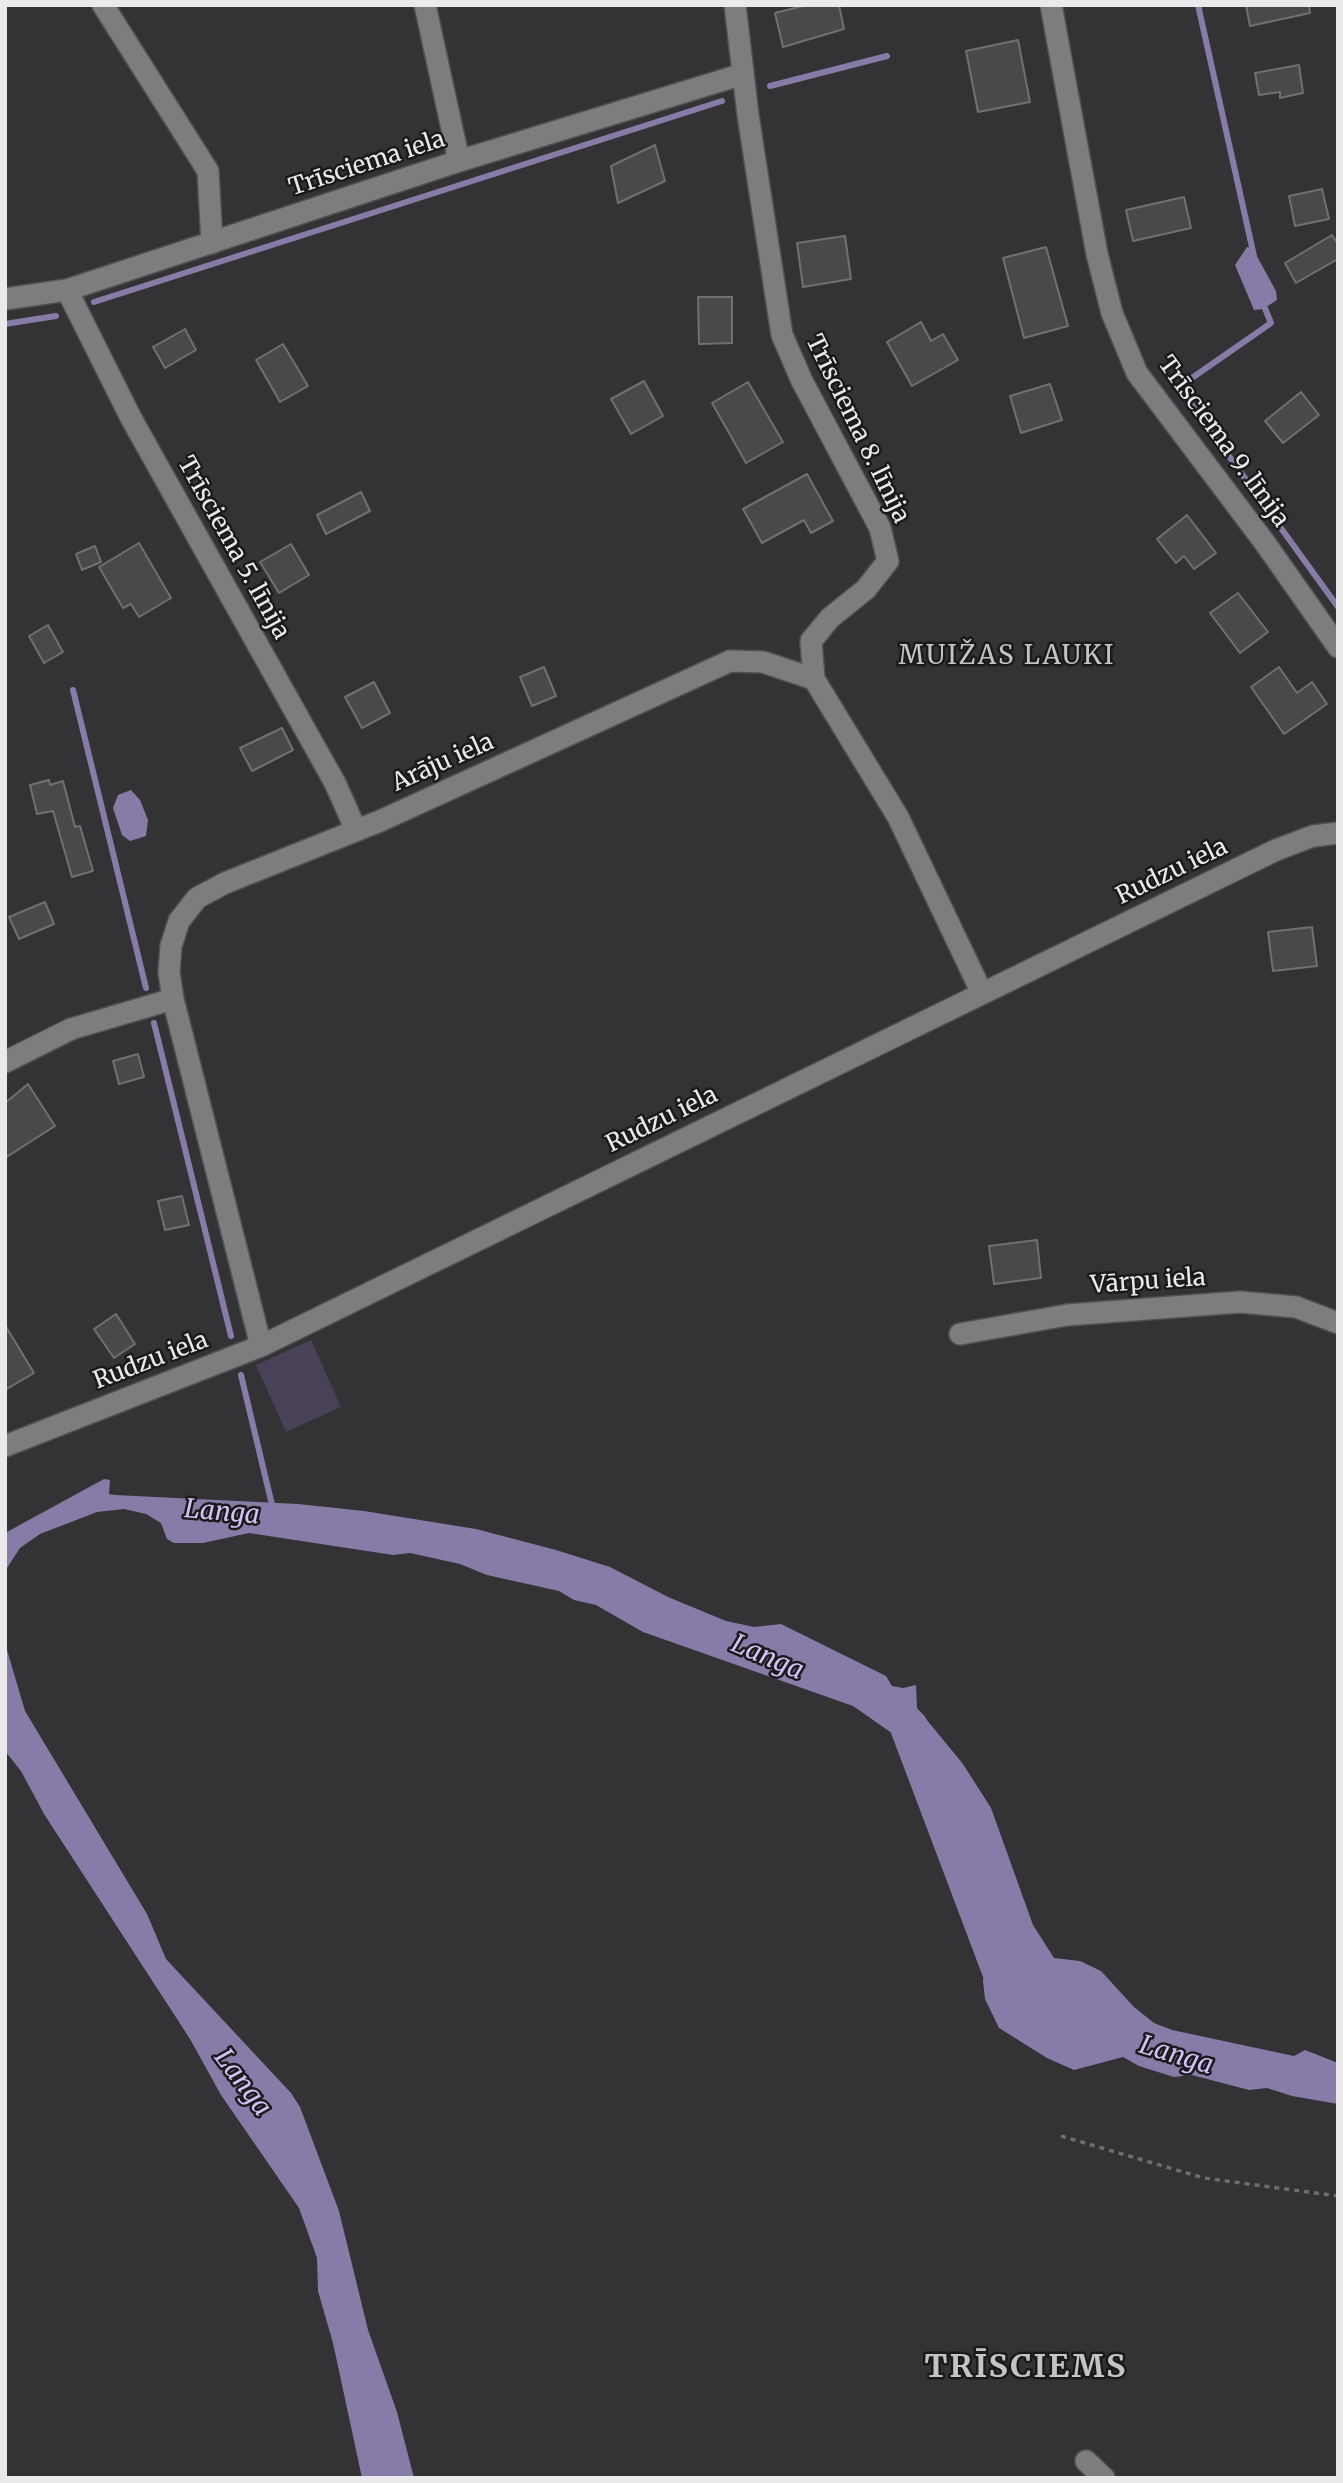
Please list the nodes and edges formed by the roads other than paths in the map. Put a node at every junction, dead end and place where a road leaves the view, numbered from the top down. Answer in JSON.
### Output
{"nodes":[{"id":1,"x":103,"y":5,"type":"edge"},
{"id":2,"x":425,"y":5,"type":"edge"},
{"id":3,"x":735,"y":5,"type":"edge"},
{"id":4,"x":1051,"y":5,"type":"edge"},
{"id":5,"x":743,"y":74,"type":"junction"},
{"id":6,"x":459,"y":161,"type":"junction"},
{"id":7,"x":212,"y":243,"type":"junction"},
{"id":8,"x":67,"y":290,"type":"junction"},
{"id":9,"x":5,"y":299,"type":"edge"},
{"id":10,"x":1338,"y":647,"type":"edge"},
{"id":11,"x":814,"y":679,"type":"junction"},
{"id":12,"x":356,"y":830,"type":"junction"},
{"id":13,"x":1338,"y":833,"type":"edge"},
{"id":14,"x":982,"y":993,"type":"junction"},
{"id":15,"x":173,"y":999,"type":"junction"},
{"id":16,"x":5,"y":1062,"type":"edge"},
{"id":17,"x":1338,"y":1323,"type":"edge"},
{"id":18,"x":960,"y":1334,"type":"dead end"},
{"id":19,"x":261,"y":1346,"type":"junction"},
{"id":20,"x":5,"y":1446,"type":"edge"},
{"id":21,"x":1086,"y":2461,"type":"dead end"},
{"id":22,"x":1104,"y":2478,"type":"edge"}],
"edges":[{"from":1,"to":7,"type":"street"},
{"from":2,"to":6,"type":"street"},
{"from":3,"to":5,"type":"street","name":"Trīsciema 8. līnija"},
{"from":4,"to":10,"type":"street","name":"Trīsciema 9. līnija"},
{"from":5,"to":6,"type":"street","name":"Trīsciema iela"},
{"from":5,"to":11,"type":"street","name":"Trīsciema 8. līnija"},
{"from":6,"to":7,"type":"street","name":"Trīsciema iela"},
{"from":7,"to":8,"type":"street","name":"Trīsciema iela"},
{"from":8,"to":9,"type":"street","name":"Trīsciema iela"},
{"from":8,"to":12,"type":"street","name":"Trīsciema 5. līnija"},
{"from":11,"to":12,"type":"street","name":"Arāju iela"},
{"from":11,"to":14,"type":"street"},
{"from":12,"to":15,"type":"street","name":"Arāju iela"},
{"from":13,"to":14,"type":"street","name":"Rudzu iela"},
{"from":14,"to":19,"type":"street","name":"Rudzu iela"},
{"from":15,"to":16,"type":"street"},
{"from":15,"to":19,"type":"street","name":"Arāju iela"},
{"from":17,"to":18,"type":"street","name":"Vārpu iela"},
{"from":19,"to":20,"type":"street","name":"Rudzu iela"},
{"from":21,"to":22,"type":"street"}]}
